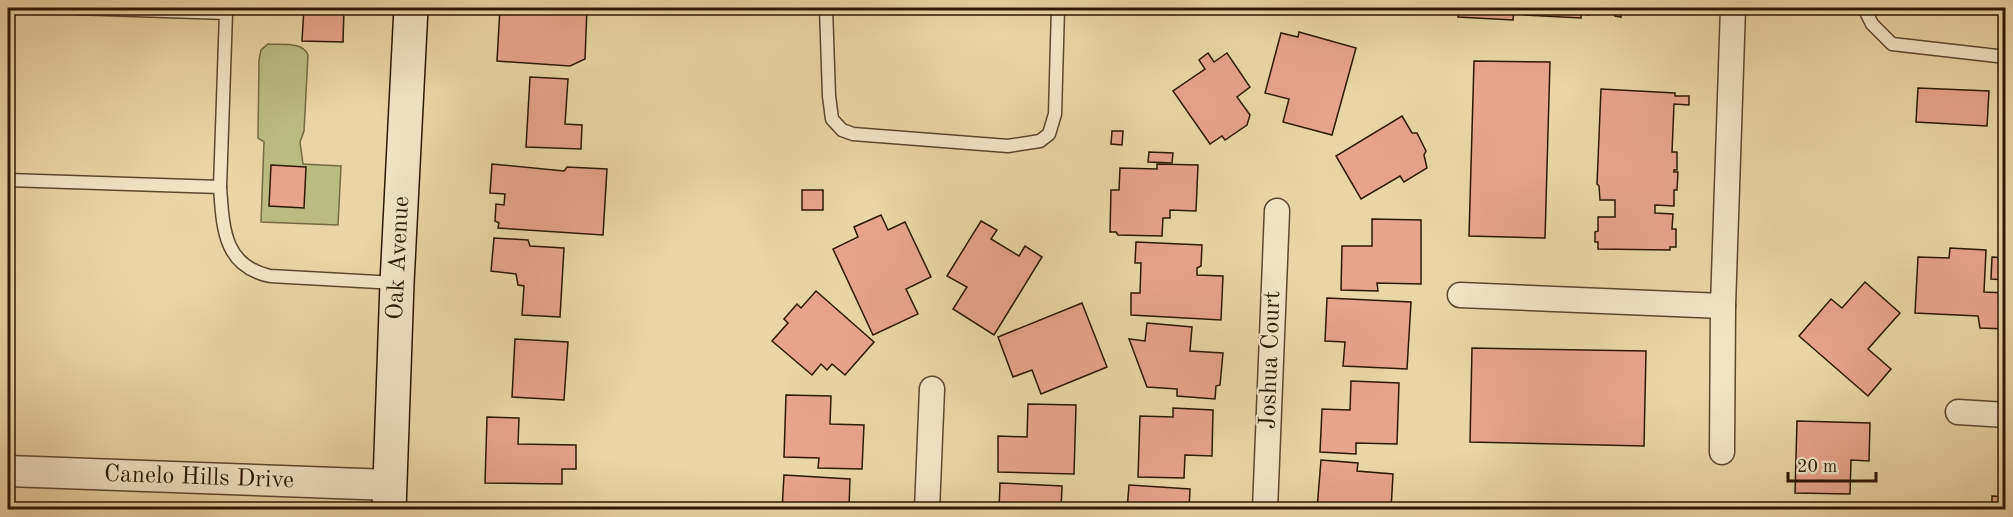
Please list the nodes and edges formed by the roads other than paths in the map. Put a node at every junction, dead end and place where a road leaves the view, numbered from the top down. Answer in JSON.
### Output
{"nodes":[{"id":1,"x":75,"y":8,"type":"edge"},
{"id":2,"x":411,"y":8,"type":"edge"},
{"id":3,"x":826,"y":8,"type":"edge"},
{"id":4,"x":1058,"y":8,"type":"edge"},
{"id":5,"x":1733,"y":8,"type":"edge"},
{"id":6,"x":1864,"y":8,"type":"edge"},
{"id":7,"x":2006,"y":57,"type":"edge"},
{"id":8,"x":8,"y":180,"type":"edge"},
{"id":9,"x":220,"y":186,"type":"junction"},
{"id":10,"x":1276,"y":211,"type":"dead end"},
{"id":11,"x":397,"y":283,"type":"junction"},
{"id":12,"x":1460,"y":295,"type":"dead end"},
{"id":13,"x":1723,"y":306,"type":"junction"},
{"id":14,"x":932,"y":389,"type":"dead end"},
{"id":15,"x":1958,"y":412,"type":"dead end"},
{"id":16,"x":2006,"y":415,"type":"edge"},
{"id":17,"x":1722,"y":452,"type":"dead end"},
{"id":18,"x":8,"y":471,"type":"edge"},
{"id":19,"x":390,"y":497,"type":"edge"},
{"id":20,"x":927,"y":510,"type":"edge"},
{"id":21,"x":1265,"y":510,"type":"edge"}],
"edges":[{"from":1,"to":9,"type":"lane"},
{"from":2,"to":11,"type":"main road","name":"Oak Avenue"},
{"from":3,"to":4,"type":"lane"},
{"from":5,"to":13,"type":"street"},
{"from":6,"to":7,"type":"lane"},
{"from":8,"to":9,"type":"lane"},
{"from":9,"to":11,"type":"lane"},
{"from":10,"to":21,"type":"street","name":"Joshua Court"},
{"from":11,"to":19,"type":"main road","name":"Oak Avenue"},
{"from":12,"to":13,"type":"street"},
{"from":13,"to":17,"type":"street"},
{"from":14,"to":20,"type":"street"},
{"from":15,"to":16,"type":"street"},
{"from":18,"to":19,"type":"street","name":"Canelo Hills Drive"}]}
